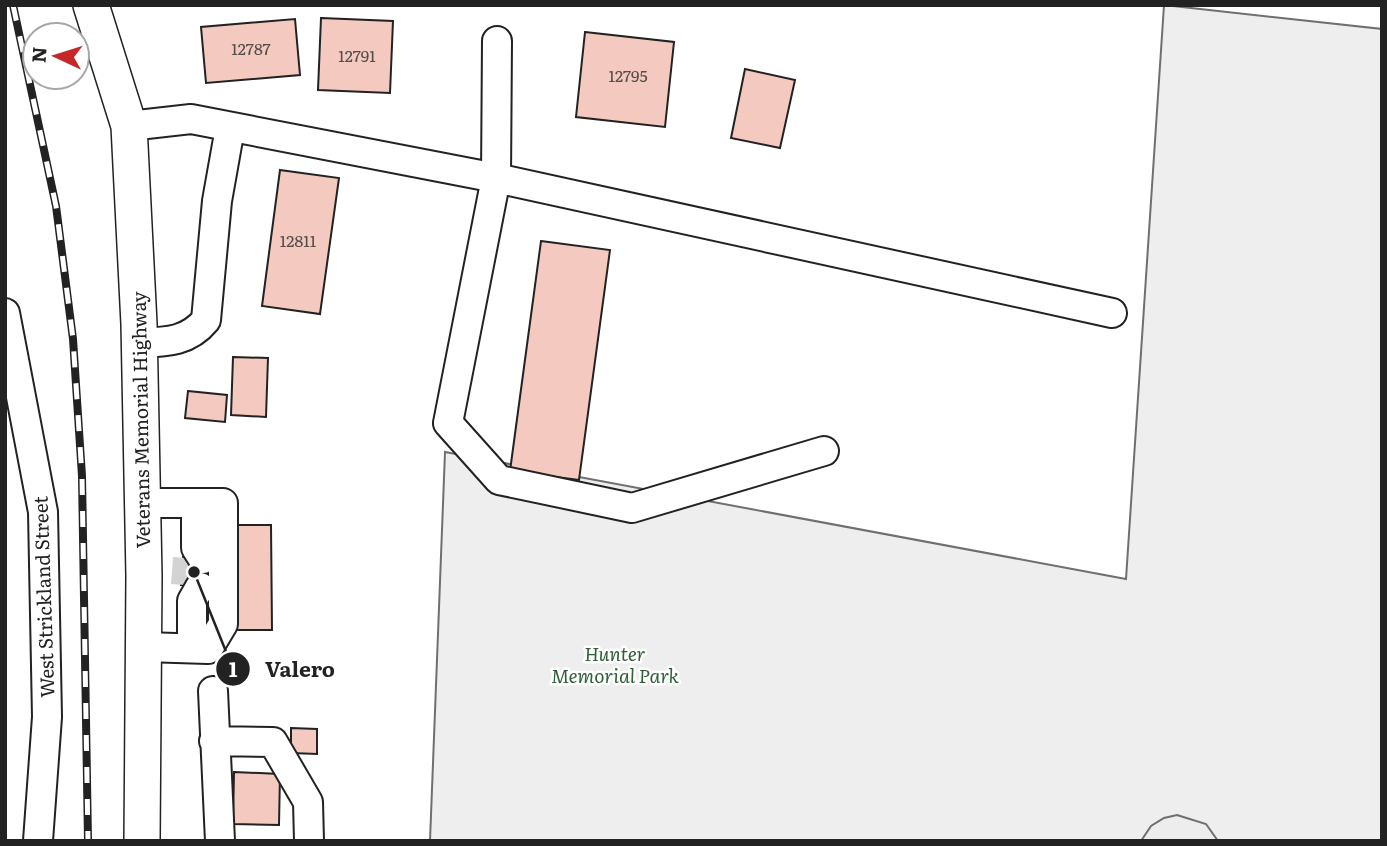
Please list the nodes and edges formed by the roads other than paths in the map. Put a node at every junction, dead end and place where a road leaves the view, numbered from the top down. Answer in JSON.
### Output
{"nodes":[{"id":1,"x":91,"y":5,"type":"edge"},
{"id":2,"x":498,"y":41,"type":"dead end"},
{"id":3,"x":129,"y":126,"type":"junction"},
{"id":4,"x":230,"y":128,"type":"junction"},
{"id":5,"x":496,"y":178,"type":"junction"},
{"id":6,"x":1112,"y":313,"type":"dead end"},
{"id":7,"x":6,"y":317,"type":"edge"},
{"id":8,"x":139,"y":343,"type":"junction"},
{"id":9,"x":824,"y":451,"type":"dead end"},
{"id":10,"x":142,"y":503,"type":"junction"},
{"id":11,"x":196,"y":503,"type":"junction"},
{"id":12,"x":144,"y":647,"type":"junction"},
{"id":13,"x":192,"y":648,"type":"junction"},
{"id":14,"x":213,"y":691,"type":"dead end"},
{"id":15,"x":214,"y":741,"type":"junction"},
{"id":16,"x":38,"y":841,"type":"edge"},
{"id":17,"x":142,"y":841,"type":"edge"},
{"id":18,"x":220,"y":841,"type":"edge"},
{"id":19,"x":309,"y":841,"type":"edge"}],
"edges":[{"from":1,"to":3,"type":"main road","name":"Veterans Memorial Highway"},
{"from":2,"to":5,"type":"street"},
{"from":3,"to":4,"type":"street"},
{"from":3,"to":8,"type":"main road","name":"Veterans Memorial Highway"},
{"from":4,"to":5,"type":"street"},
{"from":4,"to":8,"type":"street"},
{"from":5,"to":6,"type":"street"},
{"from":5,"to":9,"type":"street"},
{"from":7,"to":16,"type":"street","name":"West Strickland Street"},
{"from":8,"to":10,"type":"main road","name":"Veterans Memorial Highway"},
{"from":10,"to":11,"type":"street"},
{"from":10,"to":12,"type":"main road","name":"Veterans Memorial Highway"},
{"from":11,"to":13,"type":"street"},
{"from":11,"to":13,"type":"street"},
{"from":12,"to":13,"type":"street"},
{"from":12,"to":17,"type":"main road","name":"Veterans Memorial Highway"},
{"from":14,"to":15,"type":"street"},
{"from":15,"to":18,"type":"street"},
{"from":15,"to":19,"type":"street"}]}
